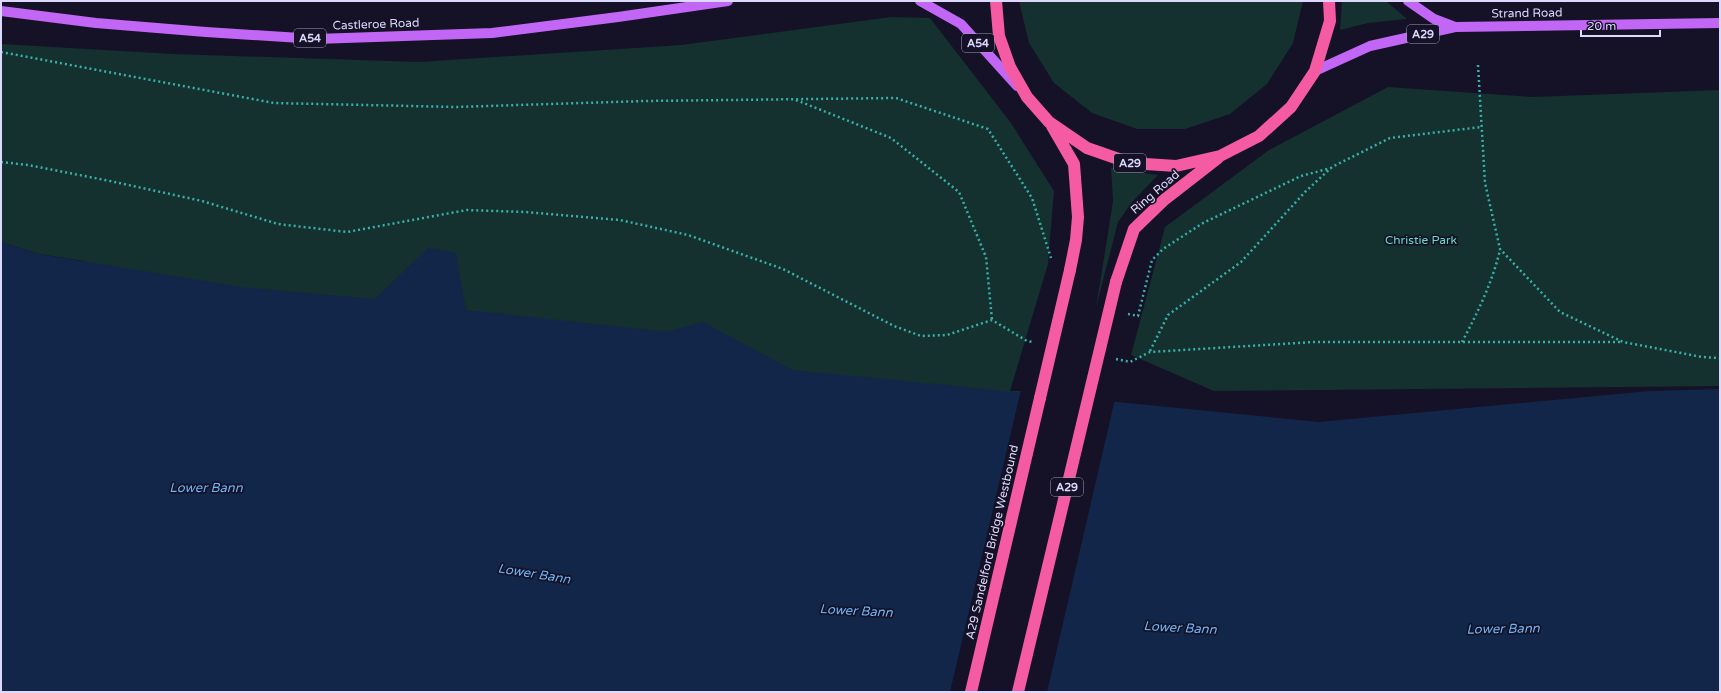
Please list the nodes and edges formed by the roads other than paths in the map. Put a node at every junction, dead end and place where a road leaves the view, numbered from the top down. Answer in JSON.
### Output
{"nodes":[{"id":1,"x":728,"y":1,"type":"edge"},
{"id":2,"x":920,"y":1,"type":"edge"},
{"id":3,"x":996,"y":1,"type":"edge"},
{"id":4,"x":1329,"y":1,"type":"edge"},
{"id":5,"x":1408,"y":1,"type":"edge"},
{"id":6,"x":1,"y":11,"type":"edge"},
{"id":7,"x":1720,"y":23,"type":"edge"},
{"id":8,"x":1455,"y":28,"type":"junction"},
{"id":9,"x":1315,"y":71,"type":"junction"},
{"id":10,"x":1027,"y":97,"type":"junction"},
{"id":11,"x":1049,"y":122,"type":"junction"},
{"id":12,"x":1220,"y":156,"type":"junction"},
{"id":13,"x":971,"y":692,"type":"edge"},
{"id":14,"x":1018,"y":692,"type":"edge"}],
"edges":[{"from":1,"to":6,"type":"main road","name":"Castleroe Road","number":"A54"},
{"from":2,"to":10,"type":"main road","number":"A54"},
{"from":3,"to":10,"type":"highway","number":"A29"},
{"from":4,"to":9,"type":"highway","number":"A29"},
{"from":5,"to":8,"type":"main road","name":"Strand Road","number":"A29"},
{"from":7,"to":8,"type":"main road","name":"Strand Road","number":"A29"},
{"from":8,"to":9,"type":"main road","name":"Strand Road","number":"A29"},
{"from":9,"to":12,"type":"highway","number":"A29"},
{"from":10,"to":11,"type":"highway","number":"A29"},
{"from":11,"to":12,"type":"highway","number":"A29"},
{"from":11,"to":13,"type":"highway","name":"A29 Sandelford Bridge Westbound","number":"A29","bridge":true},
{"from":12,"to":14,"type":"highway","name":"Ring Road","number":"A29","bridge":true}]}
